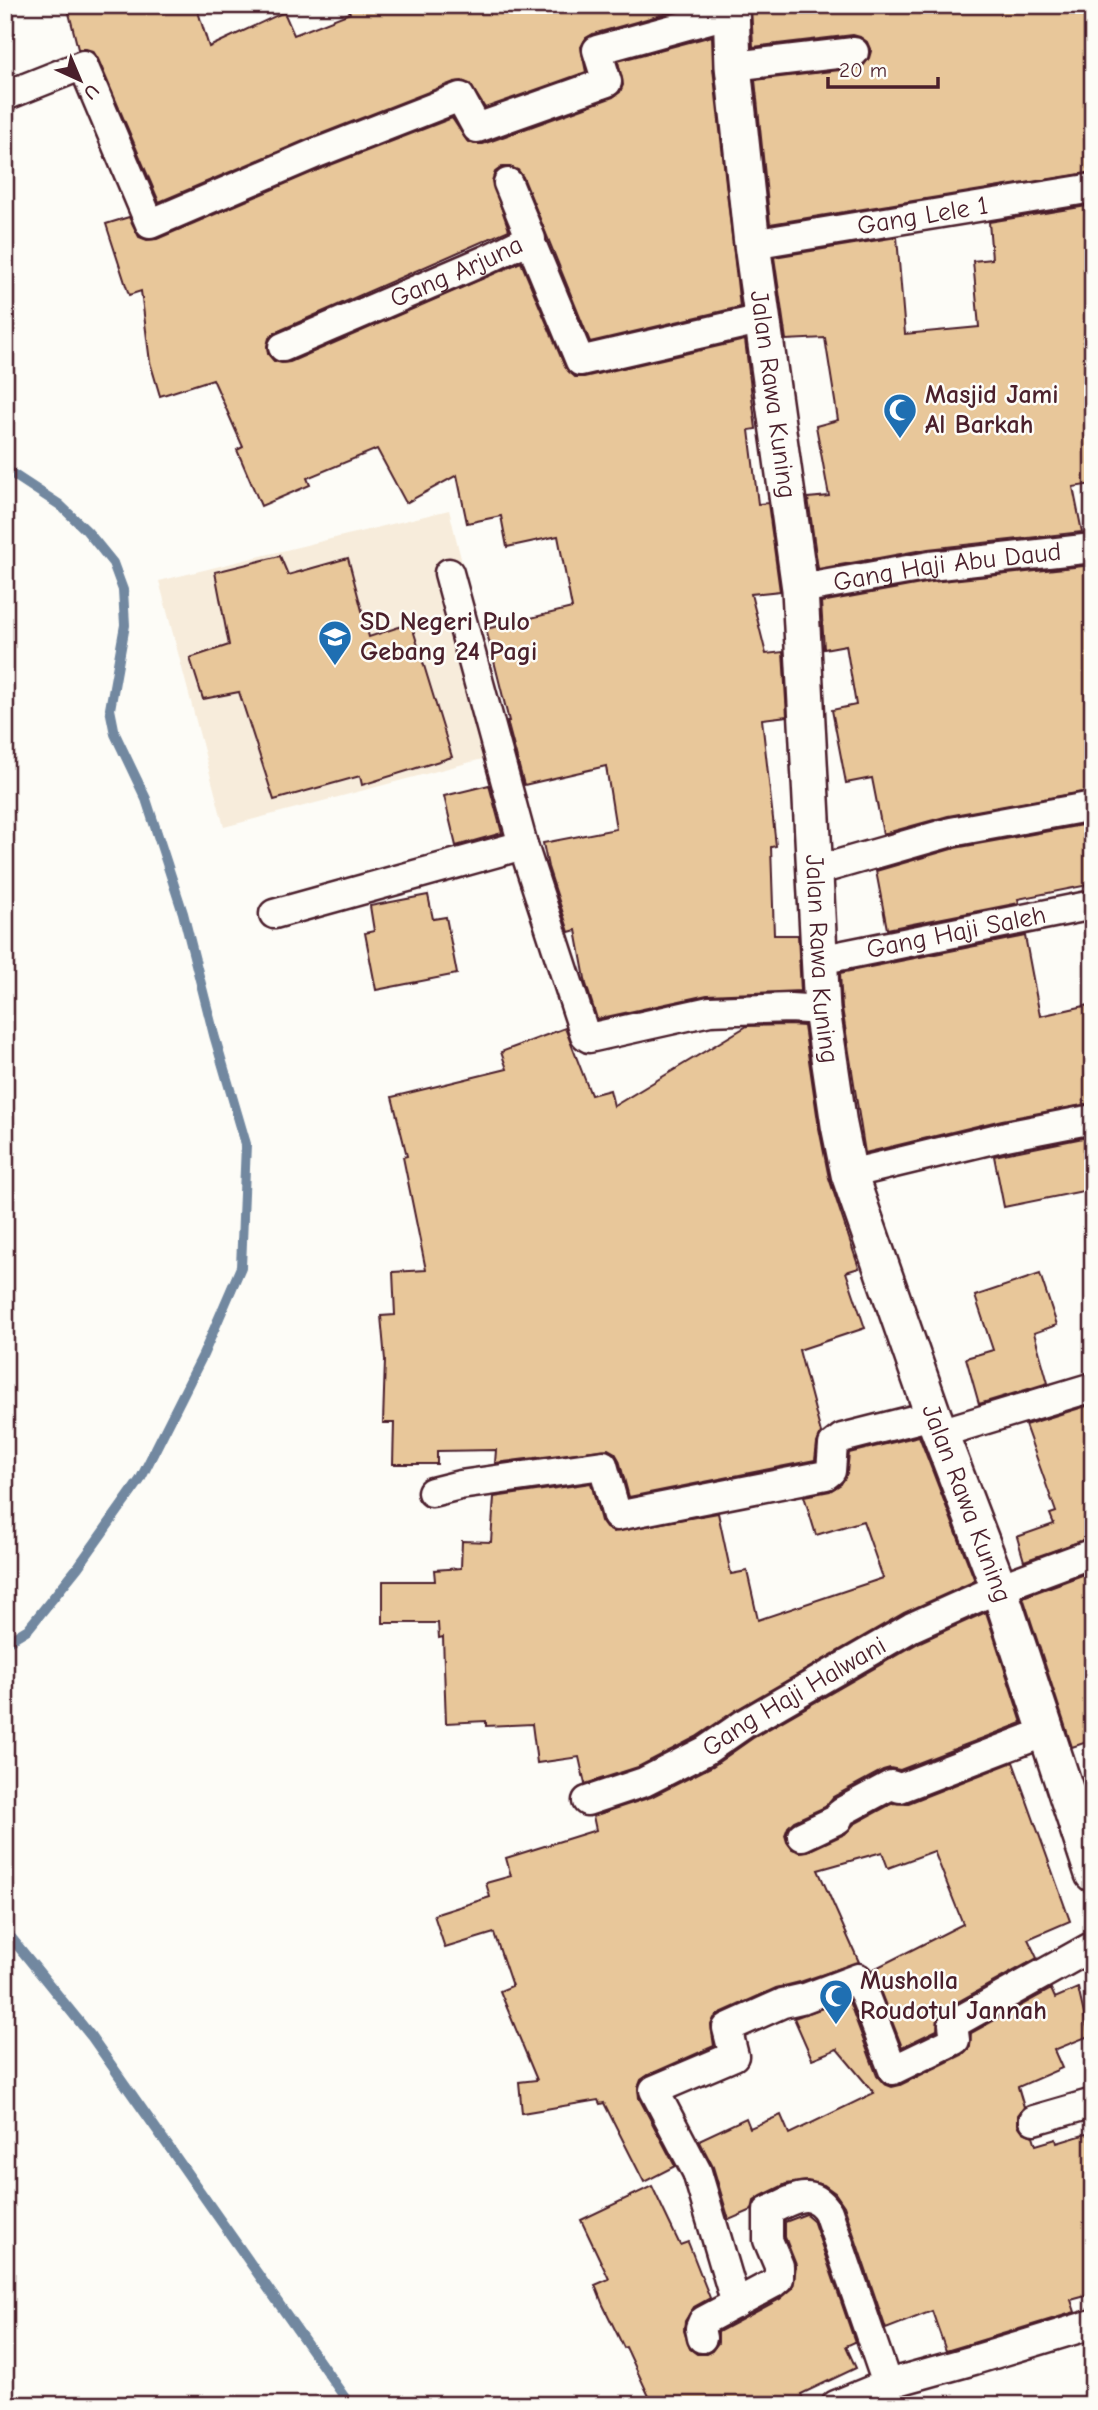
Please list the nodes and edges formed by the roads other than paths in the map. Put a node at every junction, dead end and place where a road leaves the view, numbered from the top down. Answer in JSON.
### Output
{"nodes":[{"id":1,"x":731,"y":9,"type":"edge"},
{"id":2,"x":854,"y":52,"type":"dead end"},
{"id":3,"x":733,"y":66,"type":"junction"},
{"id":4,"x":5,"y":96,"type":"edge"},
{"id":5,"x":508,"y":183,"type":"dead end"},
{"id":6,"x":1093,"y":188,"type":"edge"},
{"id":7,"x":526,"y":242,"type":"junction"},
{"id":8,"x":752,"y":244,"type":"junction"},
{"id":9,"x":763,"y":319,"type":"junction"},
{"id":10,"x":283,"y":347,"type":"dead end"},
{"id":11,"x":1093,"y":548,"type":"edge"},
{"id":12,"x":449,"y":573,"type":"dead end"},
{"id":13,"x":800,"y":589,"type":"junction"},
{"id":14,"x":1093,"y":806,"type":"edge"},
{"id":15,"x":523,"y":845,"type":"junction"},
{"id":16,"x":815,"y":871,"type":"junction"},
{"id":17,"x":1093,"y":905,"type":"edge"},
{"id":18,"x":274,"y":914,"type":"dead end"},
{"id":19,"x":820,"y":960,"type":"junction"},
{"id":20,"x":822,"y":1010,"type":"junction"},
{"id":21,"x":1093,"y":1119,"type":"edge"},
{"id":22,"x":849,"y":1174,"type":"junction"},
{"id":23,"x":1093,"y":1387,"type":"edge"},
{"id":24,"x":937,"y":1424,"type":"junction"},
{"id":25,"x":432,"y":1492,"type":"dead end"},
{"id":26,"x":1093,"y":1553,"type":"edge"},
{"id":27,"x":999,"y":1588,"type":"junction"},
{"id":28,"x":1046,"y":1732,"type":"junction"},
{"id":29,"x":587,"y":1801,"type":"dead end"},
{"id":30,"x":802,"y":1836,"type":"dead end"},
{"id":31,"x":1093,"y":1874,"type":"edge"},
{"id":32,"x":1093,"y":1946,"type":"edge"},
{"id":33,"x":1093,"y":2103,"type":"edge"},
{"id":34,"x":1034,"y":2120,"type":"dead end"},
{"id":35,"x":736,"y":2304,"type":"junction"},
{"id":36,"x":1093,"y":2324,"type":"edge"},
{"id":37,"x":702,"y":2338,"type":"dead end"},
{"id":38,"x":887,"y":2384,"type":"junction"},
{"id":39,"x":835,"y":2405,"type":"edge"}],
"edges":[{"from":1,"to":3,"type":"street","name":"Jalan Rawa Kuning"},
{"from":1,"to":4,"type":"street"},
{"from":2,"to":3,"type":"street"},
{"from":3,"to":8,"type":"street","name":"Jalan Rawa Kuning"},
{"from":5,"to":7,"type":"street"},
{"from":6,"to":8,"type":"street","name":"Gang Lele 1"},
{"from":7,"to":9,"type":"street","name":"Gang Arjuna"},
{"from":7,"to":10,"type":"street","name":"Gang Arjuna"},
{"from":8,"to":9,"type":"street","name":"Jalan Rawa Kuning"},
{"from":9,"to":13,"type":"street","name":"Jalan Rawa Kuning"},
{"from":11,"to":13,"type":"street","name":"Gang Haji Abu Daud"},
{"from":12,"to":15,"type":"street"},
{"from":13,"to":16,"type":"street","name":"Jalan Rawa Kuning"},
{"from":14,"to":16,"type":"street"},
{"from":15,"to":18,"type":"street"},
{"from":15,"to":20,"type":"street"},
{"from":16,"to":19,"type":"street","name":"Jalan Rawa Kuning"},
{"from":17,"to":19,"type":"street","name":"Gang Haji Saleh"},
{"from":19,"to":20,"type":"street","name":"Jalan Rawa Kuning"},
{"from":20,"to":22,"type":"street","name":"Jalan Rawa Kuning"},
{"from":21,"to":22,"type":"street"},
{"from":22,"to":24,"type":"street","name":"Jalan Rawa Kuning"},
{"from":23,"to":24,"type":"street"},
{"from":24,"to":25,"type":"street"},
{"from":24,"to":27,"type":"street","name":"Jalan Rawa Kuning"},
{"from":26,"to":27,"type":"street","name":"Gang Haji Halwani"},
{"from":27,"to":28,"type":"street","name":"Jalan Rawa Kuning"},
{"from":27,"to":29,"type":"street","name":"Gang Haji Halwani"},
{"from":28,"to":30,"type":"street"},
{"from":28,"to":31,"type":"street","name":"Jalan Rawa Kuning"},
{"from":32,"to":35,"type":"street"},
{"from":33,"to":34,"type":"street"},
{"from":35,"to":37,"type":"street"},
{"from":35,"to":38,"type":"street"},
{"from":36,"to":38,"type":"street"},
{"from":38,"to":39,"type":"street"}]}
